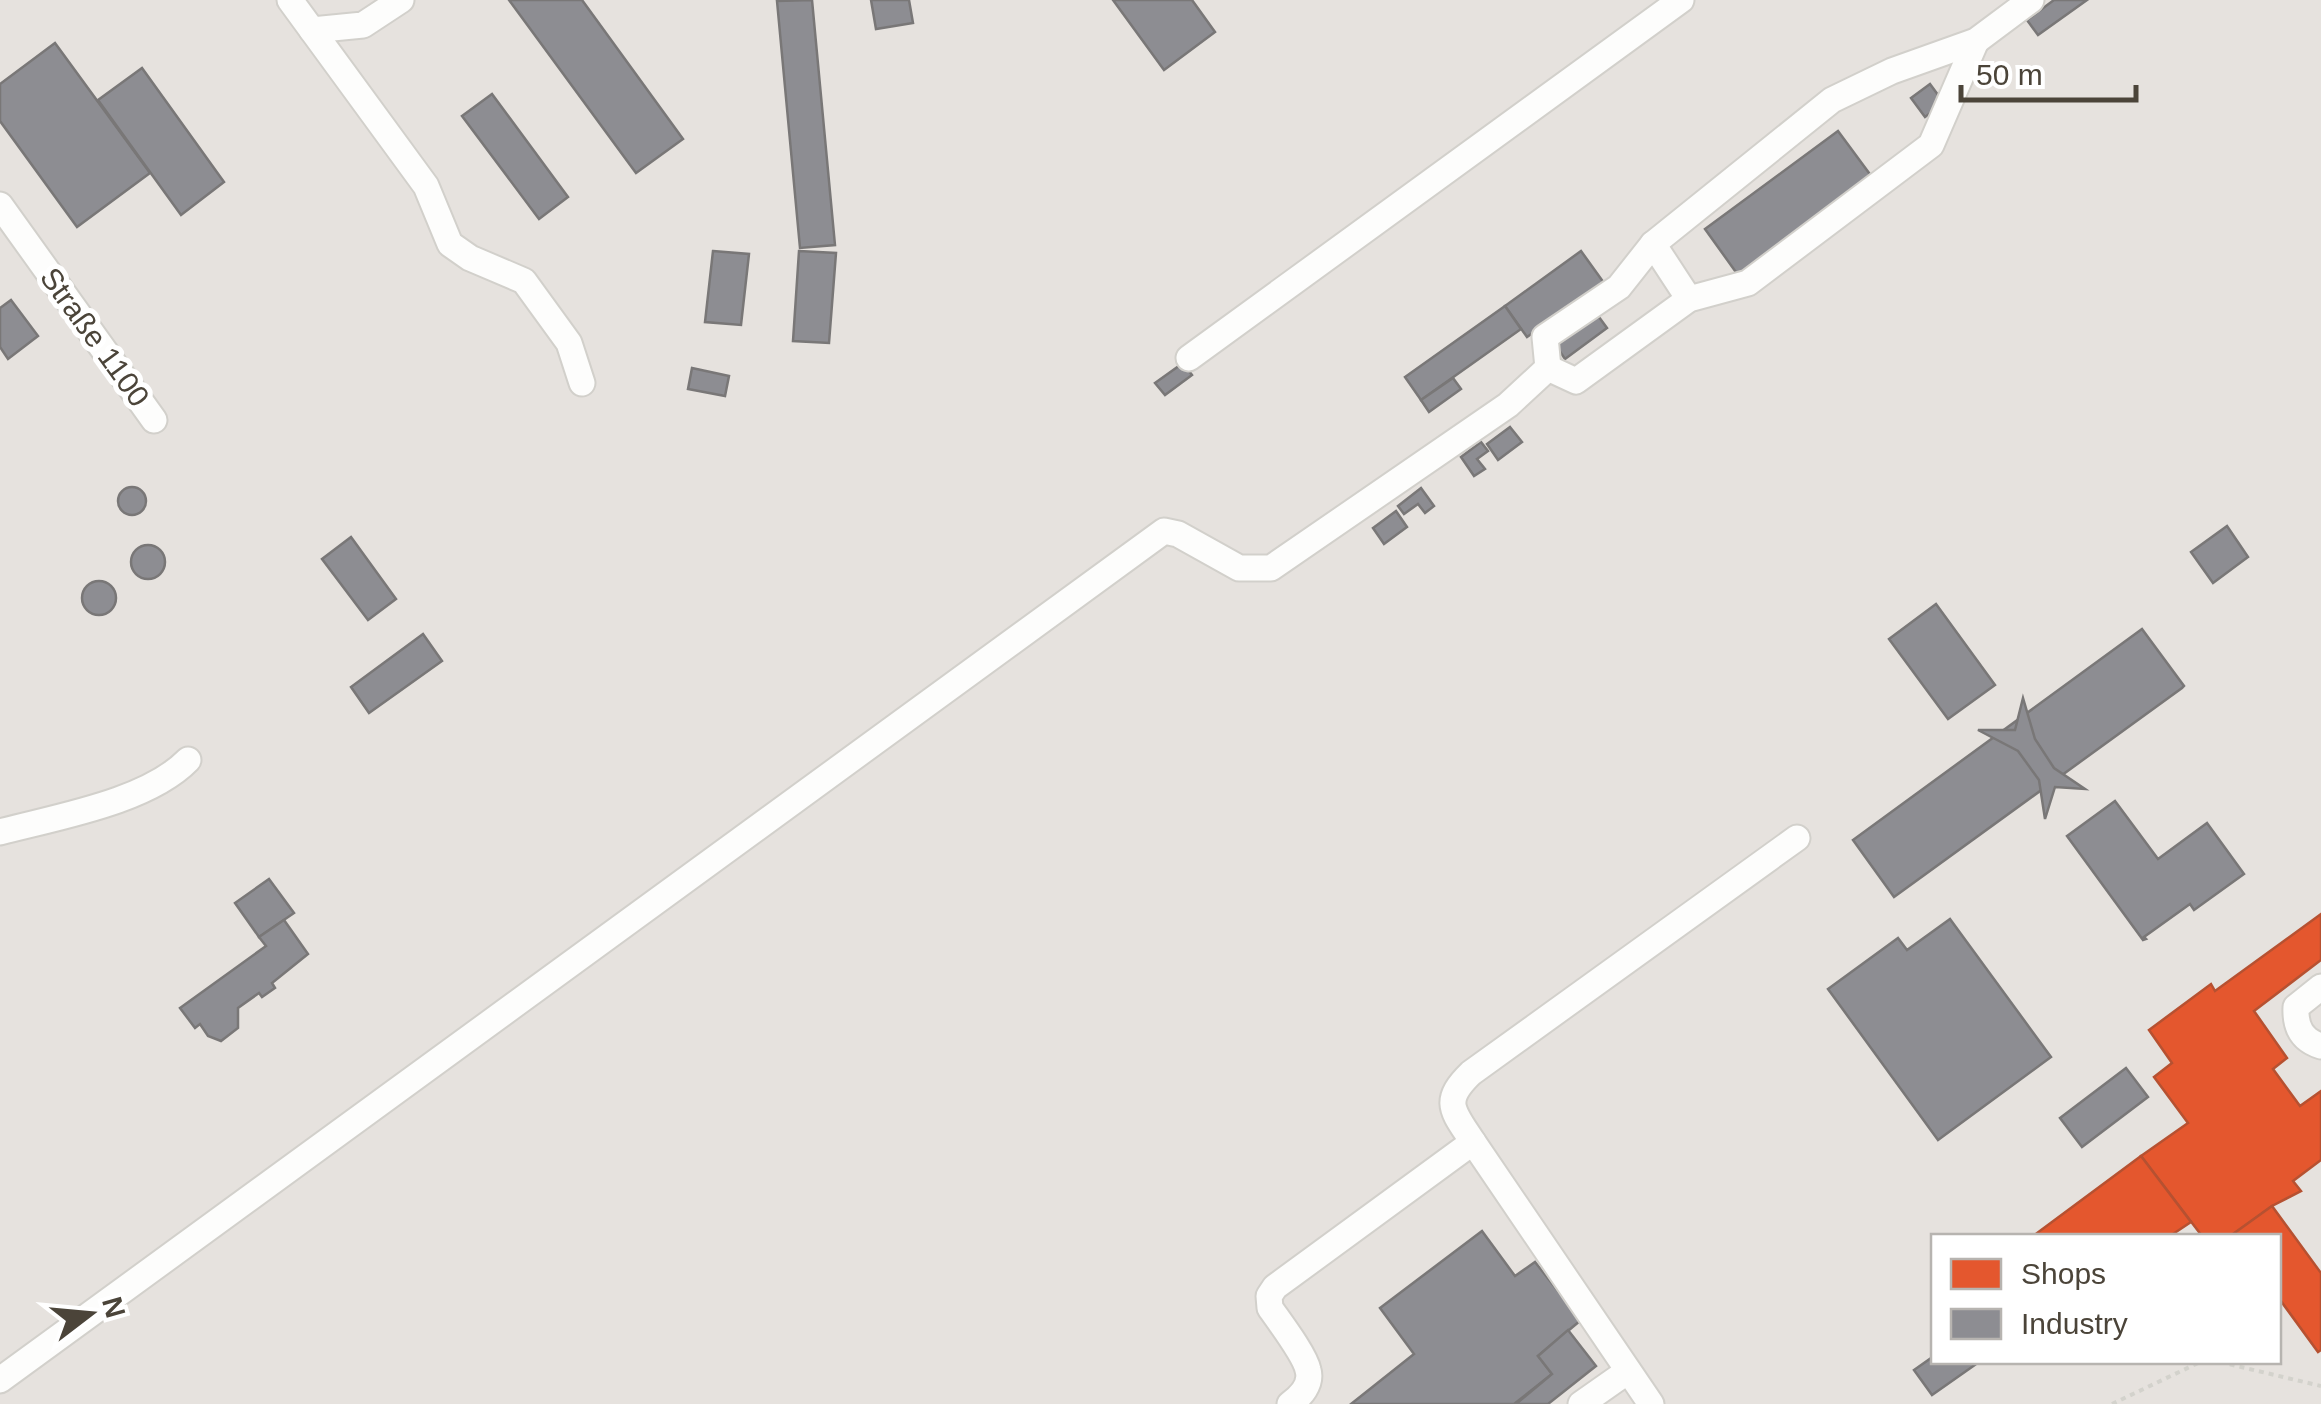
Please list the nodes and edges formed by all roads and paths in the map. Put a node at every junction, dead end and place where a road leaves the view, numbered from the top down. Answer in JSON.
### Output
{"nodes":[{"id":1,"x":290,"y":0,"type":"edge"},
{"id":2,"x":401,"y":0,"type":"edge"},
{"id":3,"x":1681,"y":0,"type":"edge"},
{"id":4,"x":2031,"y":0,"type":"edge"},
{"id":5,"x":312,"y":30,"type":"junction"},
{"id":6,"x":1976,"y":41,"type":"junction"},
{"id":7,"x":0,"y":205,"type":"edge"},
{"id":8,"x":1653,"y":244,"type":"junction"},
{"id":9,"x":1690,"y":298,"type":"junction"},
{"id":10,"x":1189,"y":358,"type":"dead end"},
{"id":11,"x":1548,"y":368,"type":"junction"},
{"id":12,"x":582,"y":382,"type":"dead end"},
{"id":13,"x":154,"y":420,"type":"dead end"},
{"id":14,"x":188,"y":760,"type":"dead end"},
{"id":15,"x":0,"y":832,"type":"edge"},
{"id":16,"x":1797,"y":838,"type":"dead end"},
{"id":17,"x":2321,"y":987,"type":"edge"},
{"id":18,"x":2321,"y":1046,"type":"edge"},
{"id":19,"x":1473,"y":1142,"type":"junction"},
{"id":20,"x":2196,"y":1364,"type":"edge"},
{"id":21,"x":2228,"y":1364,"type":"edge"},
{"id":22,"x":1628,"y":1370,"type":"junction"},
{"id":23,"x":0,"y":1380,"type":"edge"},
{"id":24,"x":2321,"y":1386,"type":"edge"},
{"id":25,"x":1290,"y":1404,"type":"edge"},
{"id":26,"x":1582,"y":1404,"type":"edge"},
{"id":27,"x":1651,"y":1404,"type":"edge"},
{"id":28,"x":2112,"y":1404,"type":"edge"}],
"edges":[{"from":1,"to":5,"type":"street"},
{"from":2,"to":5,"type":"street"},
{"from":3,"to":10,"type":"street"},
{"from":4,"to":6,"type":"street"},
{"from":5,"to":12,"type":"street"},
{"from":6,"to":8,"type":"street"},
{"from":6,"to":9,"type":"street"},
{"from":7,"to":13,"type":"street","name":"Straße 1100"},
{"from":8,"to":9,"type":"street"},
{"from":8,"to":11,"type":"street"},
{"from":9,"to":11,"type":"street"},
{"from":11,"to":23,"type":"street"},
{"from":14,"to":15,"type":"street"},
{"from":16,"to":19,"type":"street"},
{"from":17,"to":18,"type":"street"},
{"from":19,"to":22,"type":"street"},
{"from":19,"to":25,"type":"street"},
{"from":20,"to":28,"type":"path"},
{"from":21,"to":24,"type":"path"},
{"from":22,"to":26,"type":"street"},
{"from":22,"to":27,"type":"street"}]}
